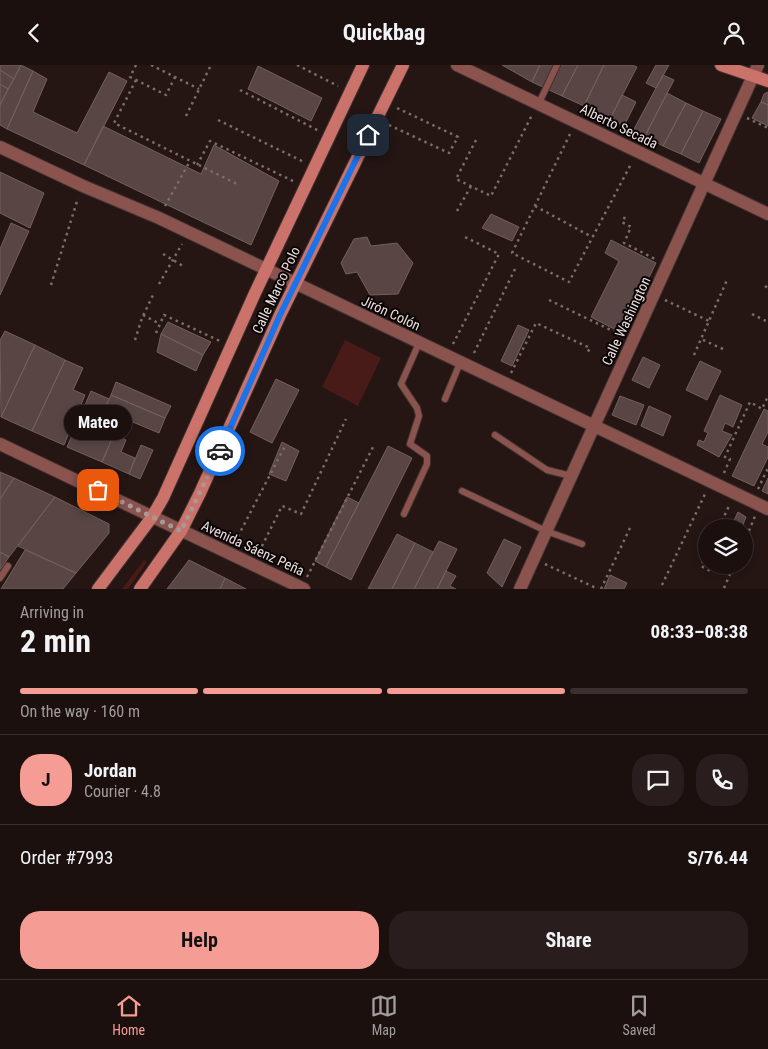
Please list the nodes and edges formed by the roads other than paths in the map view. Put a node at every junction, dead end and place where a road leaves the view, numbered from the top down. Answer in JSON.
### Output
{"nodes":[{"id":1,"x":364,"y":65,"type":"edge"},
{"id":2,"x":403,"y":65,"type":"edge"},
{"id":3,"x":457,"y":65,"type":"edge"},
{"id":4,"x":557,"y":65,"type":"edge"},
{"id":5,"x":721,"y":65,"type":"edge"},
{"id":6,"x":756,"y":71,"type":"edge"},
{"id":7,"x":768,"y":81,"type":"edge"},
{"id":8,"x":539,"y":103,"type":"junction"},
{"id":9,"x":0,"y":147,"type":"edge"},
{"id":10,"x":704,"y":183,"type":"junction"},
{"id":11,"x":768,"y":214,"type":"edge"},
{"id":12,"x":266,"y":270,"type":"junction"},
{"id":13,"x":295,"y":284,"type":"junction"},
{"id":14,"x":419,"y":343,"type":"junction"},
{"id":15,"x":464,"y":365,"type":"junction"},
{"id":16,"x":445,"y":399,"type":"dead end"},
{"id":17,"x":594,"y":427,"type":"junction"},
{"id":18,"x":495,"y":435,"type":"dead end"},
{"id":19,"x":0,"y":444,"type":"edge"},
{"id":20,"x":571,"y":476,"type":"junction"},
{"id":21,"x":462,"y":491,"type":"dead end"},
{"id":22,"x":760,"y":505,"type":"edge"},
{"id":23,"x":404,"y":514,"type":"dead end"},
{"id":24,"x":152,"y":517,"type":"junction"},
{"id":25,"x":181,"y":531,"type":"junction"},
{"id":26,"x":546,"y":531,"type":"junction"},
{"id":27,"x":582,"y":544,"type":"dead end"},
{"id":28,"x":8,"y":566,"type":"dead end"},
{"id":29,"x":0,"y":578,"type":"edge"},
{"id":30,"x":303,"y":588,"type":"edge"},
{"id":31,"x":98,"y":589,"type":"edge"},
{"id":32,"x":140,"y":589,"type":"edge"},
{"id":33,"x":520,"y":589,"type":"edge"}],
"edges":[{"from":1,"to":12,"type":"main road","name":"Calle Marco Polo"},
{"from":2,"to":13,"type":"main road","name":"Calle Marco Polo"},
{"from":3,"to":8,"type":"street","name":"Alberto Secada"},
{"from":4,"to":8,"type":"lane"},
{"from":5,"to":6,"type":"main road"},
{"from":6,"to":7,"type":"main road"},
{"from":6,"to":10,"type":"street","name":"Calle Washington"},
{"from":8,"to":10,"type":"street","name":"Alberto Secada"},
{"from":9,"to":12,"type":"street","name":"Jirón Colón"},
{"from":10,"to":11,"type":"street","name":"Alberto Secada"},
{"from":10,"to":17,"type":"street","name":"Calle Washington"},
{"from":12,"to":13,"type":"street","name":"Jirón Colón"},
{"from":12,"to":24,"type":"main road","name":"Calle Marco Polo"},
{"from":13,"to":14,"type":"street","name":"Jirón Colón"},
{"from":13,"to":25,"type":"main road","name":"Calle Marco Polo"},
{"from":14,"to":15,"type":"street","name":"Jirón Colón"},
{"from":14,"to":23,"type":"lane"},
{"from":15,"to":16,"type":"lane"},
{"from":15,"to":17,"type":"street","name":"Jirón Colón"},
{"from":17,"to":20,"type":"street","name":"Calle Washington"},
{"from":17,"to":22,"type":"street","name":"Jirón Colón"},
{"from":18,"to":20,"type":"lane"},
{"from":19,"to":24,"type":"street","name":"Avenida Sáenz Peña"},
{"from":20,"to":26,"type":"street","name":"Calle Washington"},
{"from":21,"to":26,"type":"lane"},
{"from":24,"to":25,"type":"street","name":"Avenida Sáenz Peña"},
{"from":24,"to":31,"type":"main road","name":"Calle Marco Polo"},
{"from":25,"to":30,"type":"street","name":"Avenida Sáenz Peña"},
{"from":25,"to":32,"type":"main road","name":"Calle Marco Polo"},
{"from":26,"to":27,"type":"lane"},
{"from":26,"to":33,"type":"street","name":"Calle Washington"},
{"from":28,"to":29,"type":"lane"}]}
